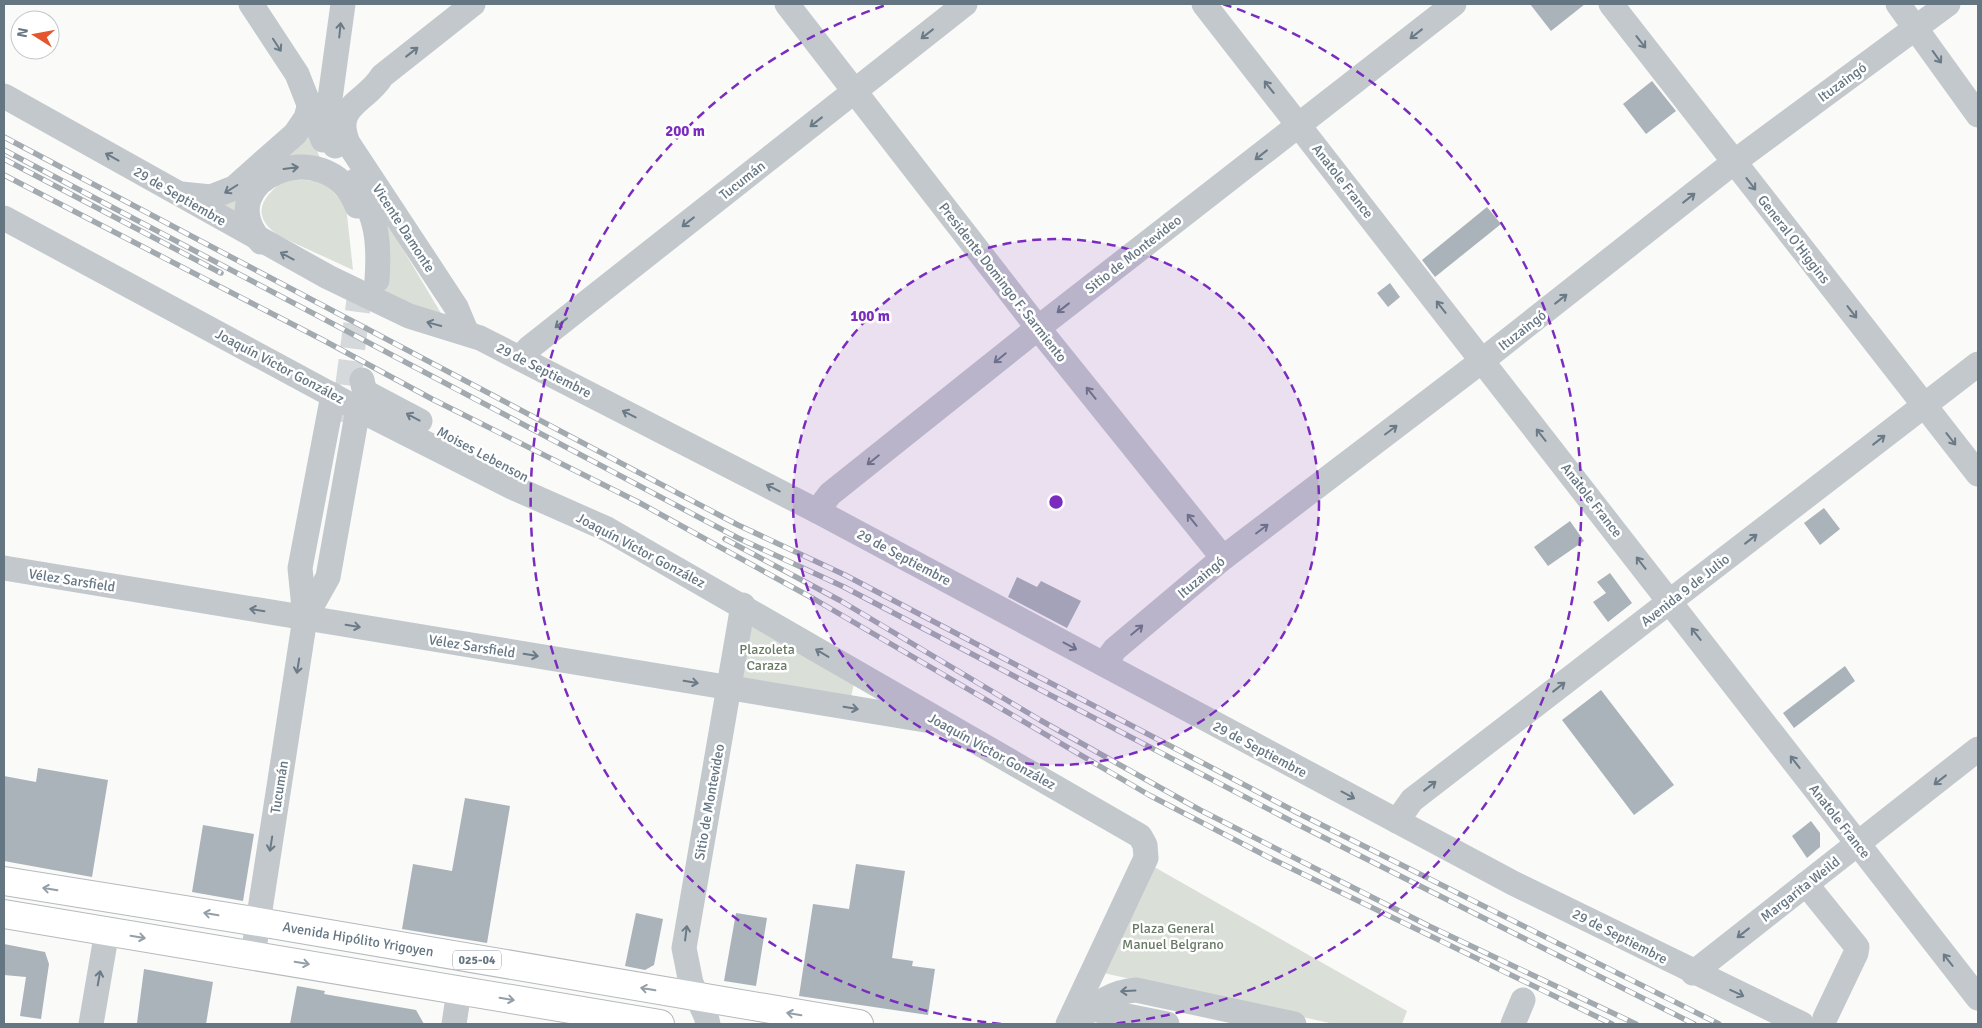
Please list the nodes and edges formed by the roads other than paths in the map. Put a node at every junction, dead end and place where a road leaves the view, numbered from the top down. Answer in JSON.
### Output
{"nodes":[{"id":1,"x":251,"y":4,"type":"edge"},
{"id":2,"x":343,"y":4,"type":"edge"},
{"id":3,"x":473,"y":4,"type":"edge"},
{"id":4,"x":787,"y":4,"type":"edge"},
{"id":5,"x":965,"y":4,"type":"edge"},
{"id":6,"x":1204,"y":4,"type":"edge"},
{"id":7,"x":1454,"y":4,"type":"edge"},
{"id":8,"x":1610,"y":4,"type":"edge"},
{"id":9,"x":1898,"y":4,"type":"edge"},
{"id":10,"x":1948,"y":4,"type":"edge"},
{"id":11,"x":1916,"y":28,"type":"junction"},
{"id":12,"x":336,"y":62,"type":"junction"},
{"id":13,"x":297,"y":74,"type":"junction"},
{"id":14,"x":854,"y":91,"type":"junction"},
{"id":15,"x":4,"y":96,"type":"edge"},
{"id":16,"x":327,"y":113,"type":"junction"},
{"id":17,"x":1978,"y":114,"type":"edge"},
{"id":18,"x":1299,"y":125,"type":"junction"},
{"id":19,"x":1734,"y":162,"type":"junction"},
{"id":20,"x":346,"y":186,"type":"junction"},
{"id":21,"x":176,"y":193,"type":"junction"},
{"id":22,"x":4,"y":218,"type":"edge"},
{"id":23,"x":261,"y":242,"type":"junction"},
{"id":24,"x":1038,"y":328,"type":"junction"},
{"id":25,"x":467,"y":333,"type":"junction"},
{"id":26,"x":520,"y":358,"type":"junction"},
{"id":27,"x":1483,"y":360,"type":"junction"},
{"id":28,"x":1978,"y":364,"type":"edge"},
{"id":29,"x":362,"y":380,"type":"dead end"},
{"id":30,"x":333,"y":395,"type":"junction"},
{"id":31,"x":1924,"y":405,"type":"junction"},
{"id":32,"x":350,"y":415,"type":"junction"},
{"id":33,"x":1978,"y":474,"type":"edge"},
{"id":34,"x":817,"y":511,"type":"junction"},
{"id":35,"x":606,"y":529,"type":"junction"},
{"id":36,"x":1223,"y":558,"type":"junction"},
{"id":37,"x":4,"y":568,"type":"edge"},
{"id":38,"x":1671,"y":601,"type":"junction"},
{"id":39,"x":743,"y":605,"type":"junction"},
{"id":40,"x":305,"y":618,"type":"junction"},
{"id":41,"x":1104,"y":664,"type":"junction"},
{"id":42,"x":730,"y":688,"type":"junction"},
{"id":43,"x":940,"y":722,"type":"junction"},
{"id":44,"x":1978,"y":749,"type":"edge"},
{"id":45,"x":1396,"y":821,"type":"junction"},
{"id":46,"x":1858,"y":844,"type":"junction"},
{"id":47,"x":4,"y":881,"type":"edge"},
{"id":48,"x":1806,"y":884,"type":"junction"},
{"id":49,"x":4,"y":914,"type":"edge"},
{"id":50,"x":259,"y":922,"type":"junction"},
{"id":51,"x":107,"y":931,"type":"junction"},
{"id":52,"x":254,"y":955,"type":"junction"},
{"id":53,"x":1693,"y":973,"type":"junction"},
{"id":54,"x":459,"y":991,"type":"junction"},
{"id":55,"x":696,"y":998,"type":"junction"},
{"id":56,"x":1978,"y":998,"type":"edge"},
{"id":57,"x":1523,"y":1000,"type":"dead end"},
{"id":58,"x":1092,"y":1009,"type":"junction"},
{"id":59,"x":1813,"y":1021,"type":"edge"},
{"id":60,"x":91,"y":1024,"type":"edge"},
{"id":61,"x":454,"y":1024,"type":"edge"},
{"id":62,"x":660,"y":1024,"type":"edge"},
{"id":63,"x":708,"y":1024,"type":"edge"},
{"id":64,"x":859,"y":1024,"type":"edge"},
{"id":65,"x":1070,"y":1024,"type":"edge"},
{"id":66,"x":1167,"y":1024,"type":"edge"},
{"id":67,"x":1294,"y":1024,"type":"edge"},
{"id":68,"x":1513,"y":1024,"type":"edge"}],
"edges":[{"from":1,"to":13,"type":"street","name":"Vicente Damonte","one_way":true},
{"from":12,"to":2,"type":"street","one_way":true},
{"from":16,"to":3,"type":"street","one_way":true},
{"from":4,"to":14,"type":"street","name":"Presidente Domingo F. Sarmiento"},
{"from":5,"to":14,"type":"street","name":"Tucumán","one_way":true},
{"from":18,"to":6,"type":"street","name":"Anatole France","one_way":true},
{"from":7,"to":18,"type":"street","name":"Sitio de Montevideo","one_way":true},
{"from":8,"to":19,"type":"street","name":"General O'Higgins","one_way":true},
{"from":9,"to":11,"type":"street"},
{"from":10,"to":11,"type":"street","name":"Ituzaingó"},
{"from":11,"to":17,"type":"street","one_way":true},
{"from":11,"to":19,"type":"street","name":"Ituzaingó"},
{"from":12,"to":13,"type":"street"},
{"from":12,"to":16,"type":"street"},
{"from":13,"to":16,"type":"street","name":"Vicente Damonte"},
{"from":14,"to":24,"type":"street","name":"Presidente Domingo F. Sarmiento"},
{"from":14,"to":26,"type":"street","name":"Tucumán","one_way":true},
{"from":21,"to":15,"type":"street","name":"29 de Septiembre","one_way":true},
{"from":16,"to":20,"type":"street","name":"Vicente Damonte"},
{"from":16,"to":20,"type":"street"},
{"from":16,"to":21,"type":"street","one_way":true},
{"from":16,"to":25,"type":"street","name":"Vicente Damonte"},
{"from":18,"to":24,"type":"street","name":"Sitio de Montevideo","one_way":true},
{"from":27,"to":18,"type":"street","name":"Anatole France","one_way":true},
{"from":27,"to":19,"type":"street","name":"Ituzaingó","one_way":true},
{"from":19,"to":31,"type":"street","name":"General O'Higgins","one_way":true},
{"from":23,"to":20,"type":"street","one_way":true},
{"from":21,"to":23,"type":"street","name":"29 de Septiembre"},
{"from":22,"to":30,"type":"street","name":"Joaquín Víctor González"},
{"from":25,"to":23,"type":"street","name":"29 de Septiembre","one_way":true},
{"from":24,"to":34,"type":"street","name":"Sitio de Montevideo","one_way":true},
{"from":36,"to":24,"type":"street","name":"Presidente Domingo F. Sarmiento","one_way":true},
{"from":25,"to":26,"type":"street","name":"29 de Septiembre"},
{"from":34,"to":26,"type":"street","name":"29 de Septiembre","one_way":true},
{"from":36,"to":27,"type":"street","name":"Ituzaingó","one_way":true},
{"from":38,"to":27,"type":"street","name":"Anatole France","one_way":true},
{"from":28,"to":31,"type":"street","name":"Avenida 9 de Julio"},
{"from":35,"to":29,"type":"street","name":"Moises Lebenson","one_way":true},
{"from":30,"to":32,"type":"street","name":"Joaquín Víctor González"},
{"from":30,"to":40,"type":"street","name":"Tucumán"},
{"from":31,"to":33,"type":"street","name":"General O'Higgins","one_way":true},
{"from":38,"to":31,"type":"street","name":"Avenida 9 de Julio","one_way":true},
{"from":32,"to":35,"type":"street","name":"Joaquín Víctor González"},
{"from":32,"to":40,"type":"street","name":"Tucumán"},
{"from":34,"to":41,"type":"street","name":"29 de Septiembre","one_way":true},
{"from":35,"to":39,"type":"street","name":"Joaquín Víctor González"},
{"from":41,"to":36,"type":"street","name":"Ituzaingó","one_way":true},
{"from":40,"to":37,"type":"street","name":"Vélez Sarsfield","one_way":true},
{"from":45,"to":38,"type":"street","name":"Avenida 9 de Julio","one_way":true},
{"from":46,"to":38,"type":"street","name":"Anatole France","one_way":true},
{"from":39,"to":42,"type":"street","name":"Sitio de Montevideo"},
{"from":43,"to":39,"type":"street","name":"Joaquín Víctor González","one_way":true},
{"from":40,"to":42,"type":"street","name":"Vélez Sarsfield","one_way":true},
{"from":40,"to":50,"type":"street","name":"Tucumán","one_way":true},
{"from":41,"to":45,"type":"street","name":"29 de Septiembre","one_way":true},
{"from":42,"to":43,"type":"street","name":"Vélez Sarsfield","one_way":true},
{"from":55,"to":42,"type":"street","name":"Sitio de Montevideo","one_way":true},
{"from":43,"to":65,"type":"street","name":"Joaquín Víctor González"},
{"from":44,"to":46,"type":"street","name":"Margarita Weild","one_way":true},
{"from":45,"to":53,"type":"street","name":"29 de Septiembre"},
{"from":46,"to":48,"type":"street","name":"Margarita Weild"},
{"from":56,"to":46,"type":"street","name":"Anatole France","one_way":true},
{"from":50,"to":47,"type":"main road","name":"Avenida Hipólito Yrigoyen","number":"025-04","one_way":true},
{"from":48,"to":53,"type":"street","name":"Margarita Weild","one_way":true},
{"from":48,"to":59,"type":"street"},
{"from":49,"to":51,"type":"main road","number":"025-04"},
{"from":50,"to":52,"type":"street","name":"Tucumán"},
{"from":55,"to":50,"type":"main road","name":"Avenida Hipólito Yrigoyen","number":"025-04","one_way":true},
{"from":51,"to":52,"type":"main road","number":"025-04","one_way":true},
{"from":60,"to":51,"type":"street","one_way":true},
{"from":52,"to":54,"type":"main road","number":"025-04","one_way":true},
{"from":53,"to":59,"type":"street","name":"29 de Septiembre","one_way":true},
{"from":54,"to":61,"type":"street"},
{"from":54,"to":62,"type":"main road","number":"025-04","one_way":true},
{"from":55,"to":63,"type":"street","name":"Sitio de Montevideo"},
{"from":64,"to":55,"type":"main road","name":"Avenida Hipólito Yrigoyen","number":"025-04","one_way":true},
{"from":57,"to":68,"type":"street"},
{"from":58,"to":65,"type":"street"},
{"from":58,"to":66,"type":"street"},
{"from":67,"to":58,"type":"street","one_way":true}]}
